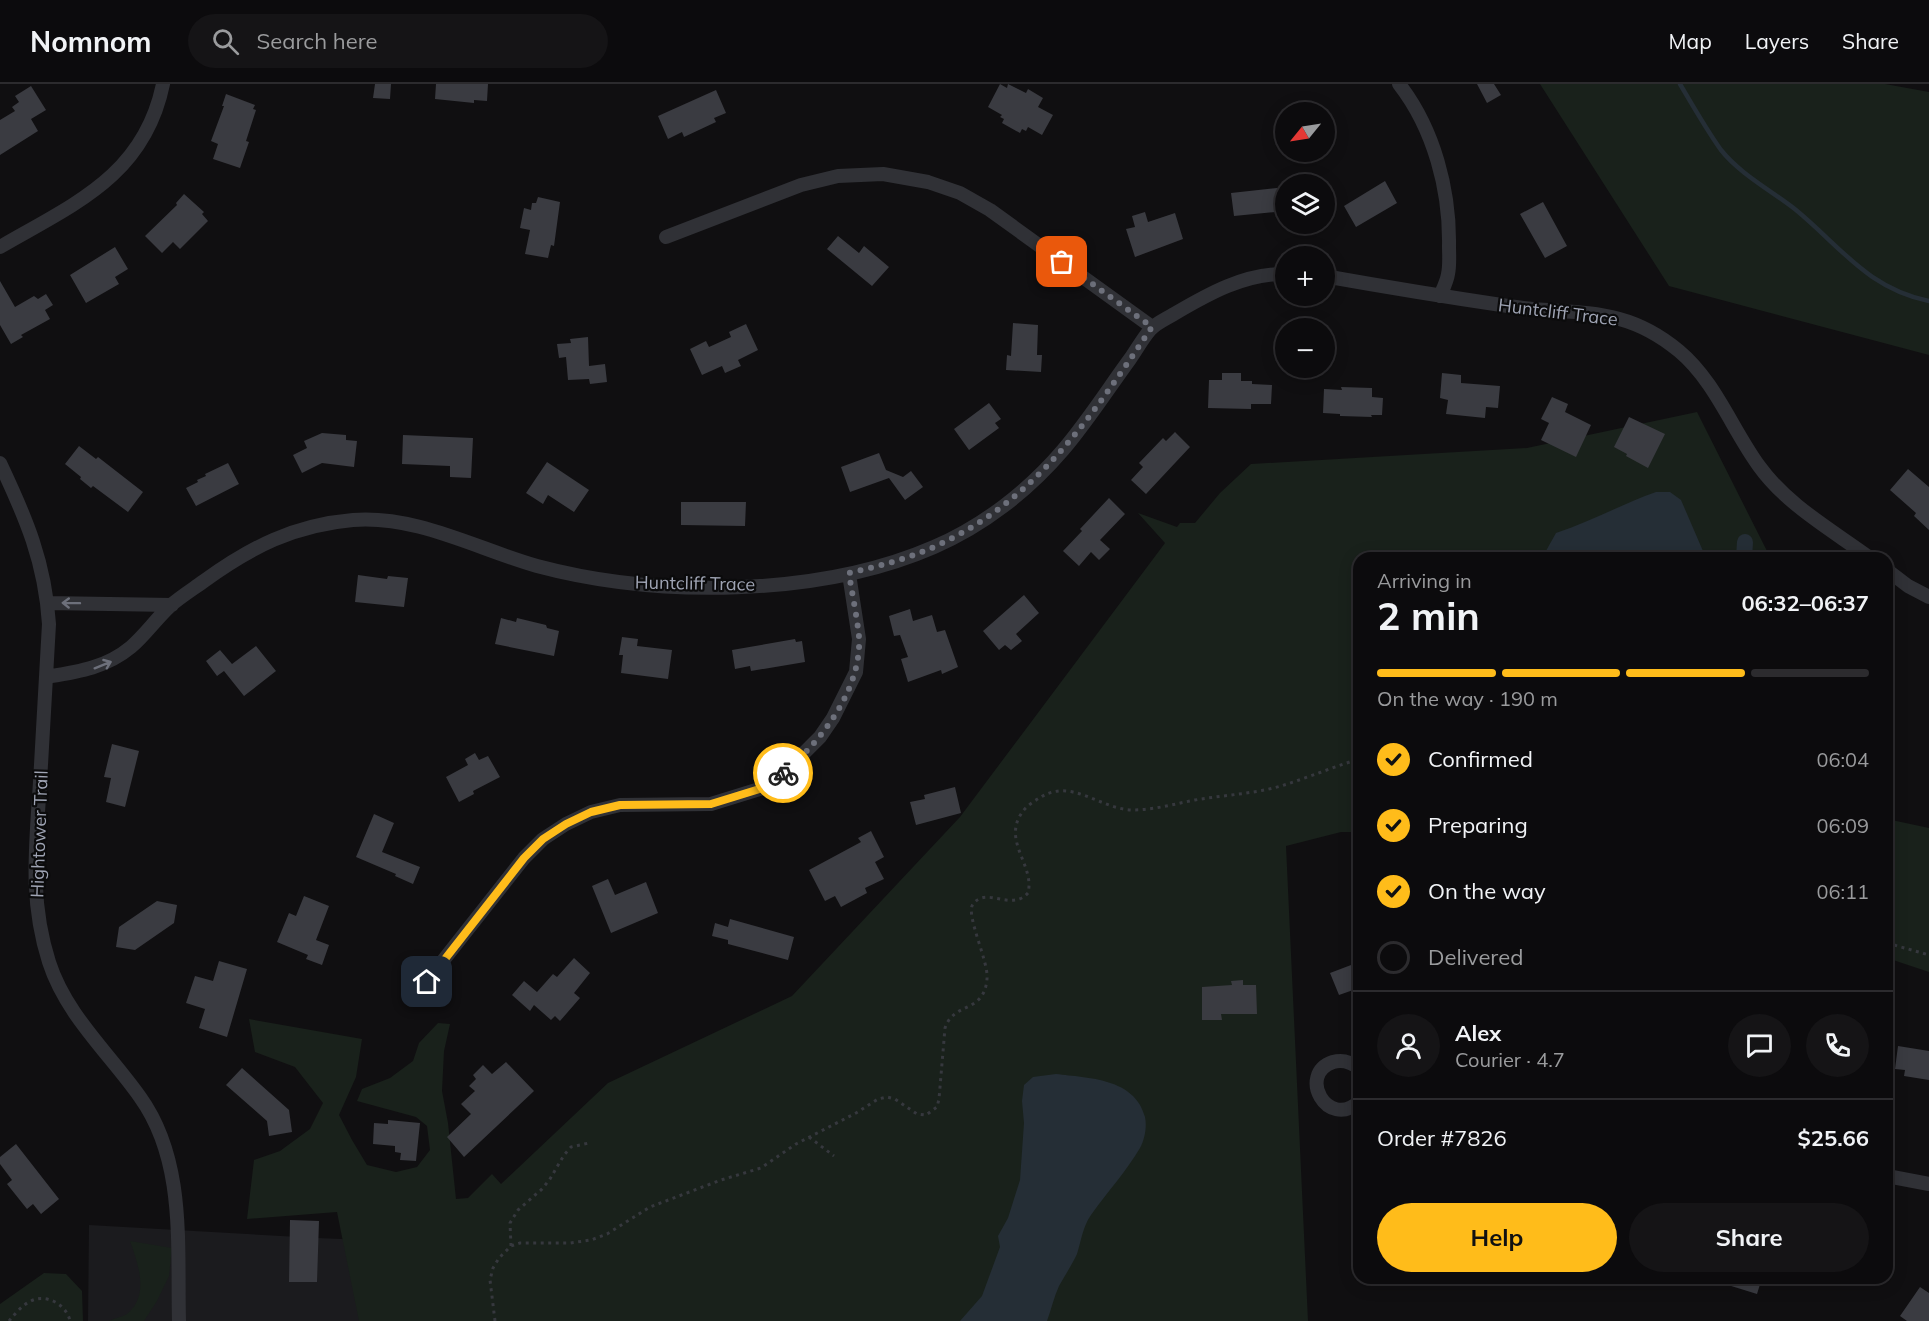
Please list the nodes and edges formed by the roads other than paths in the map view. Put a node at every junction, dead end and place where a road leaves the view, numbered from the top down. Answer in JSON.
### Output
{"nodes":[{"id":1,"x":163,"y":84,"type":"edge"},
{"id":2,"x":1399,"y":84,"type":"edge"},
{"id":3,"x":666,"y":237,"type":"dead end"},
{"id":4,"x":0,"y":247,"type":"edge"},
{"id":5,"x":1275,"y":273,"type":"edge"},
{"id":6,"x":1335,"y":278,"type":"edge"},
{"id":7,"x":1440,"y":296,"type":"junction"},
{"id":8,"x":1152,"y":327,"type":"junction"},
{"id":9,"x":0,"y":463,"type":"edge"},
{"id":10,"x":1862,"y":552,"type":"edge"},
{"id":11,"x":849,"y":573,"type":"junction"},
{"id":12,"x":1893,"y":575,"type":"edge"},
{"id":13,"x":1929,"y":597,"type":"edge"},
{"id":14,"x":47,"y":603,"type":"junction"},
{"id":15,"x":172,"y":604,"type":"junction"},
{"id":16,"x":46,"y":677,"type":"junction"},
{"id":17,"x":412,"y":1000,"type":"dead end"},
{"id":18,"x":1353,"y":1064,"type":"edge"},
{"id":19,"x":1353,"y":1107,"type":"edge"},
{"id":20,"x":1893,"y":1177,"type":"edge"},
{"id":21,"x":1929,"y":1184,"type":"edge"},
{"id":22,"x":179,"y":1321,"type":"edge"}],
"edges":[{"from":1,"to":4,"type":"street"},
{"from":2,"to":7,"type":"street"},
{"from":3,"to":8,"type":"street"},
{"from":5,"to":8,"type":"street","name":"Huntcliff Trace"},
{"from":6,"to":7,"type":"street","name":"Huntcliff Trace"},
{"from":7,"to":10,"type":"street","name":"Huntcliff Trace"},
{"from":8,"to":11,"type":"street","name":"Huntcliff Trace"},
{"from":9,"to":14,"type":"street","name":"Hightower Trail"},
{"from":11,"to":15,"type":"street","name":"Huntcliff Trace"},
{"from":11,"to":17,"type":"street"},
{"from":12,"to":13,"type":"street"},
{"from":15,"to":14,"type":"street","one_way":true},
{"from":14,"to":16,"type":"street","name":"Hightower Trail"},
{"from":16,"to":15,"type":"street","name":"Huntcliff Trace","one_way":true},
{"from":16,"to":22,"type":"street","name":"Hightower Trail"},
{"from":18,"to":19,"type":"street"},
{"from":20,"to":21,"type":"street"}]}
